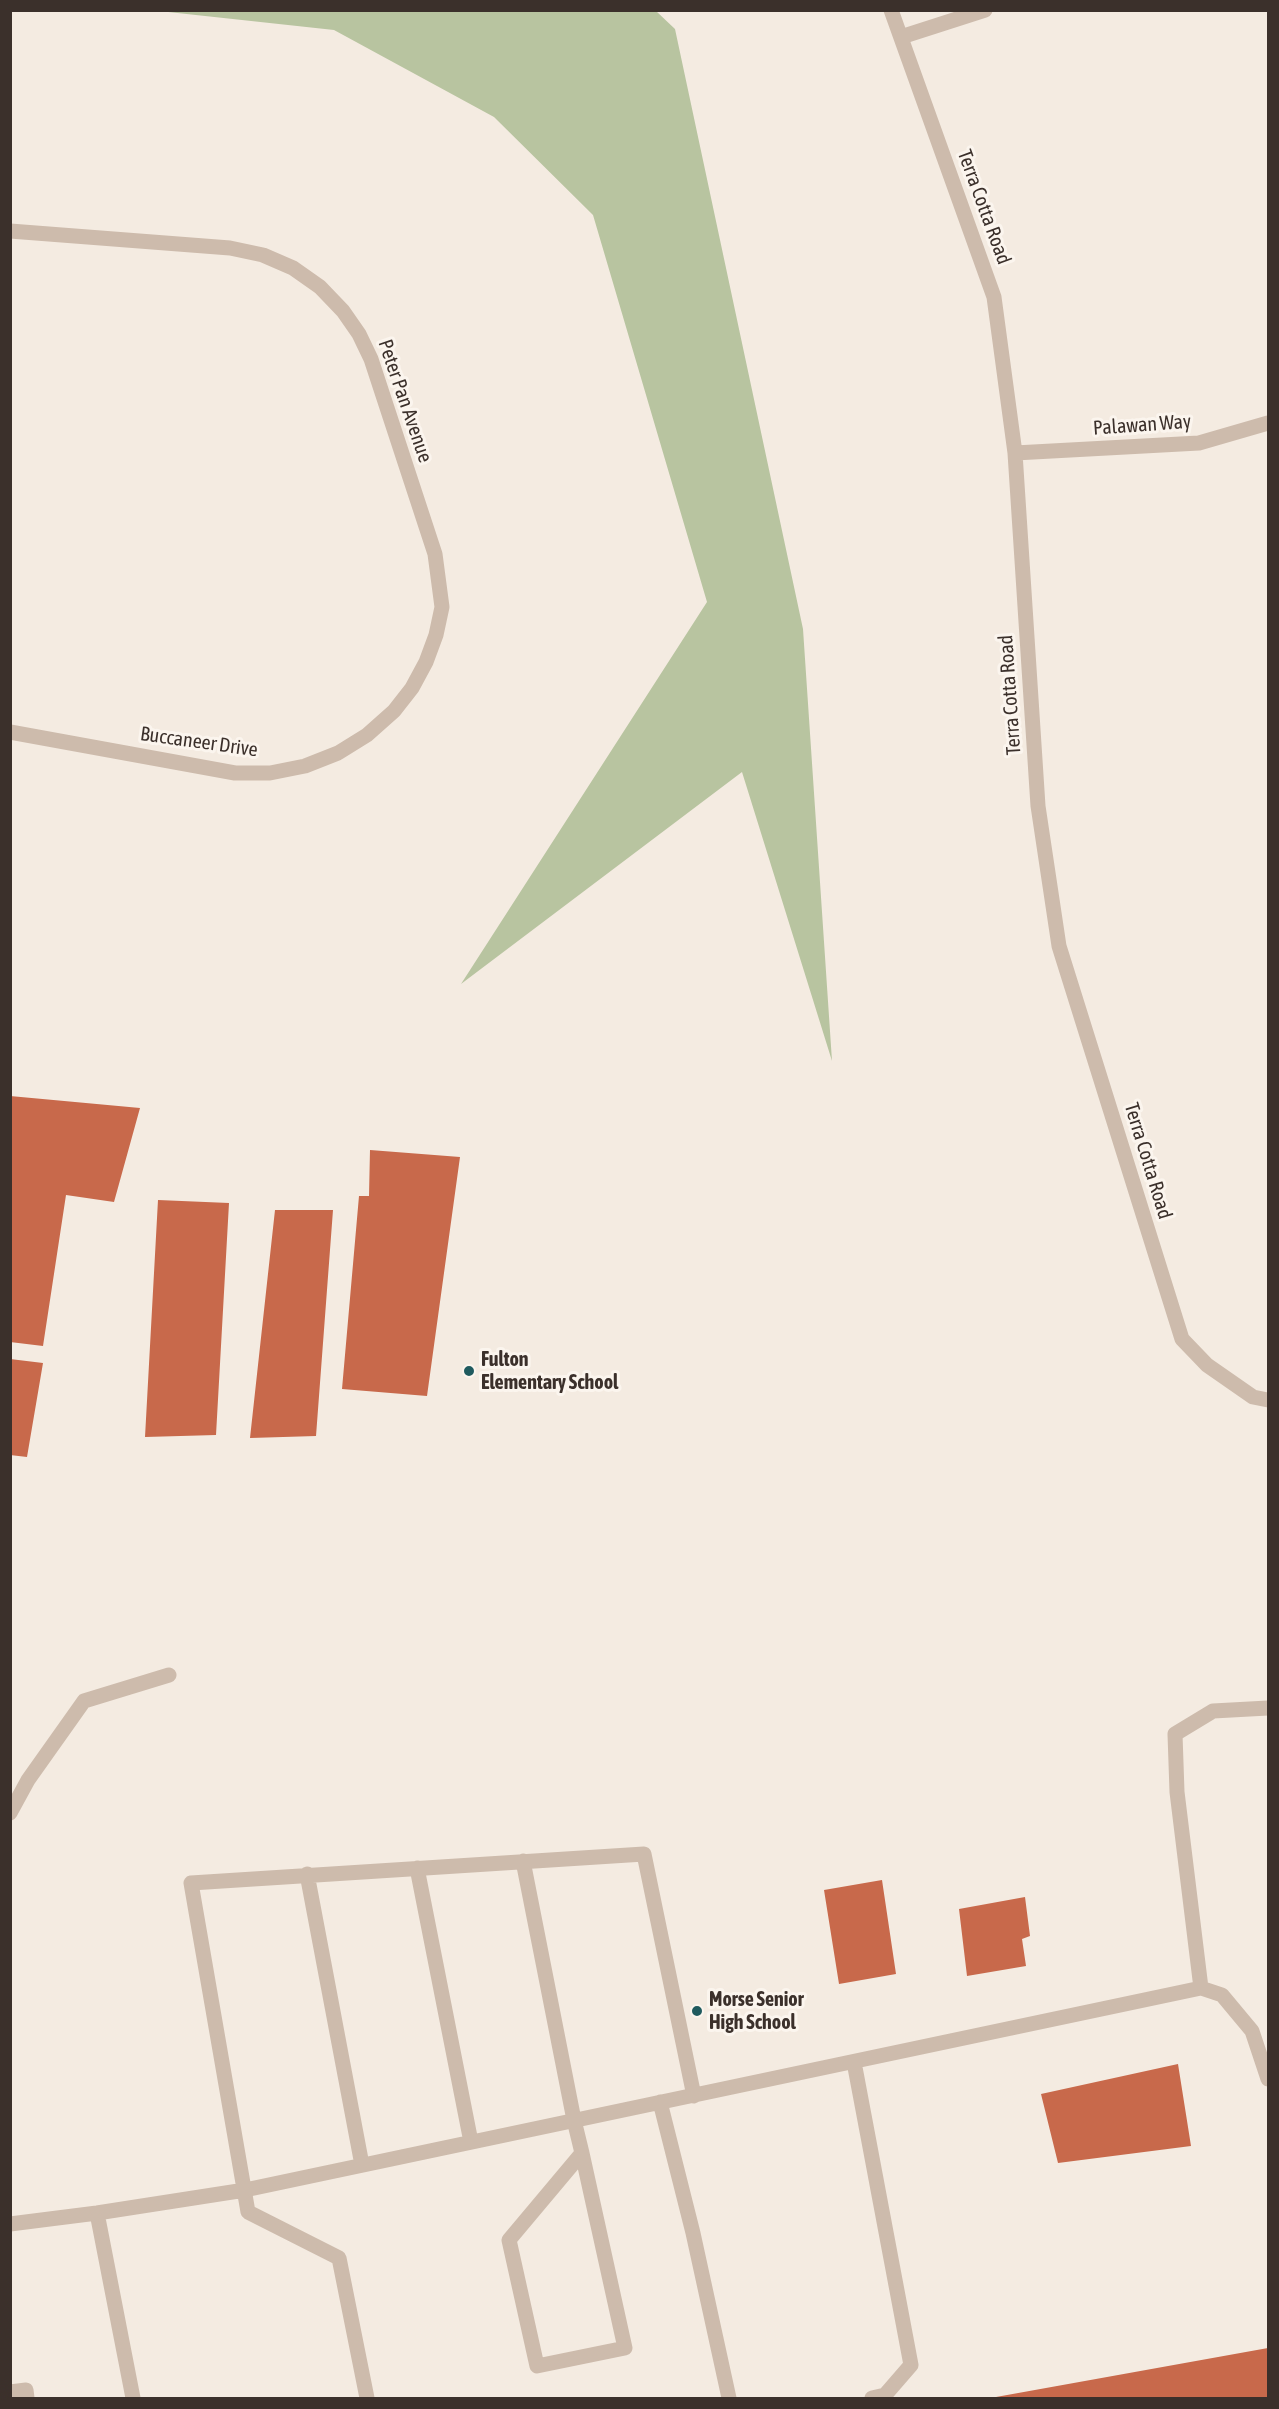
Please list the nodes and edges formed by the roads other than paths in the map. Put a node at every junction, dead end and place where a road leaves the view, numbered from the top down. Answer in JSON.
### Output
{"nodes":[{"id":1,"x":891,"y":10,"type":"edge"},
{"id":2,"x":984,"y":10,"type":"edge"},
{"id":3,"x":901,"y":37,"type":"junction"},
{"id":4,"x":10,"y":231,"type":"edge"},
{"id":5,"x":1269,"y":423,"type":"edge"},
{"id":6,"x":1016,"y":453,"type":"junction"},
{"id":7,"x":442,"y":607,"type":"joint"},
{"id":8,"x":10,"y":732,"type":"edge"},
{"id":9,"x":1269,"y":1400,"type":"edge"},
{"id":10,"x":169,"y":1675,"type":"dead end"},
{"id":11,"x":1269,"y":1708,"type":"edge"},
{"id":12,"x":10,"y":1813,"type":"edge"},
{"id":13,"x":523,"y":1862,"type":"junction"},
{"id":14,"x":417,"y":1868,"type":"junction"},
{"id":15,"x":307,"y":1874,"type":"junction"},
{"id":16,"x":1201,"y":1988,"type":"junction"},
{"id":17,"x":854,"y":2062,"type":"junction"},
{"id":18,"x":1269,"y":2079,"type":"edge"},
{"id":19,"x":694,"y":2096,"type":"junction"},
{"id":20,"x":660,"y":2102,"type":"junction"},
{"id":21,"x":574,"y":2121,"type":"junction"},
{"id":22,"x":471,"y":2142,"type":"junction"},
{"id":23,"x":582,"y":2153,"type":"junction"},
{"id":24,"x":362,"y":2165,"type":"junction"},
{"id":25,"x":245,"y":2190,"type":"junction"},
{"id":26,"x":97,"y":2213,"type":"junction"},
{"id":27,"x":10,"y":2224,"type":"edge"},
{"id":28,"x":10,"y":2392,"type":"edge"},
{"id":29,"x":27,"y":2398,"type":"edge"},
{"id":30,"x":133,"y":2398,"type":"edge"},
{"id":31,"x":367,"y":2398,"type":"edge"},
{"id":32,"x":729,"y":2398,"type":"edge"},
{"id":33,"x":872,"y":2398,"type":"edge"}],
"edges":[{"from":1,"to":3,"type":"street","name":"Terra Cotta Road"},
{"from":2,"to":3,"type":"street"},
{"from":3,"to":6,"type":"street","name":"Terra Cotta Road"},
{"from":4,"to":7,"type":"street","name":"Peter Pan Avenue"},
{"from":5,"to":6,"type":"street","name":"Palawan Way"},
{"from":6,"to":9,"type":"street","name":"Terra Cotta Road"},
{"from":7,"to":8,"type":"street","name":"Buccaneer Drive"},
{"from":10,"to":12,"type":"street"},
{"from":11,"to":16,"type":"street"},
{"from":13,"to":14,"type":"street"},
{"from":13,"to":19,"type":"street"},
{"from":13,"to":21,"type":"street"},
{"from":14,"to":15,"type":"street"},
{"from":14,"to":22,"type":"street"},
{"from":15,"to":24,"type":"street"},
{"from":15,"to":25,"type":"street"},
{"from":16,"to":17,"type":"street"},
{"from":16,"to":18,"type":"street"},
{"from":17,"to":19,"type":"street"},
{"from":17,"to":33,"type":"street"},
{"from":19,"to":20,"type":"street"},
{"from":20,"to":21,"type":"street"},
{"from":20,"to":32,"type":"street"},
{"from":21,"to":22,"type":"street"},
{"from":21,"to":23,"type":"street"},
{"from":22,"to":24,"type":"street"},
{"from":23,"to":23,"type":"street"},
{"from":24,"to":25,"type":"street"},
{"from":25,"to":26,"type":"street"},
{"from":25,"to":31,"type":"street"},
{"from":26,"to":27,"type":"street"},
{"from":26,"to":30,"type":"street"},
{"from":28,"to":29,"type":"street"}]}
